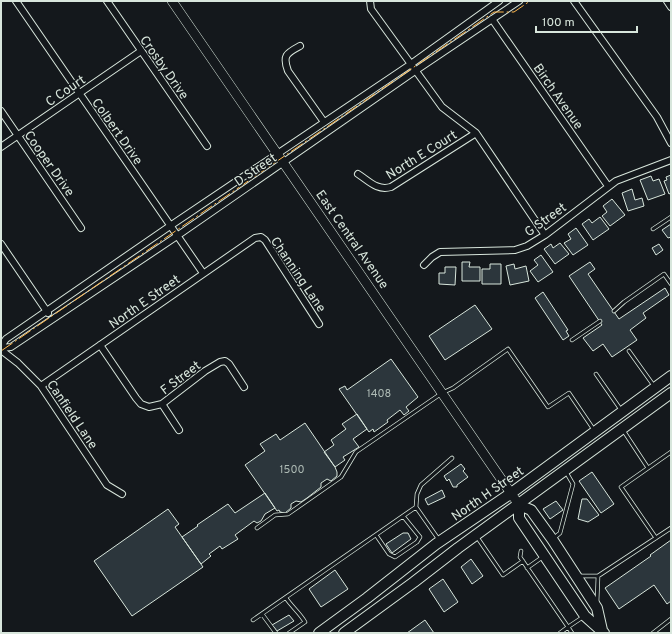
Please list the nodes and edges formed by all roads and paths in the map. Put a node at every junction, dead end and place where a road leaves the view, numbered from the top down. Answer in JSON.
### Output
{"nodes":[{"id":1,"x":16,"y":1,"type":"edge"},
{"id":2,"x":106,"y":1,"type":"edge"},
{"id":3,"x":172,"y":1,"type":"edge"},
{"id":4,"x":370,"y":1,"type":"edge"},
{"id":5,"x":499,"y":1,"type":"edge"},
{"id":6,"x":519,"y":1,"type":"edge"},
{"id":7,"x":574,"y":1,"type":"edge"},
{"id":8,"x":667,"y":1,"type":"edge"},
{"id":9,"x":671,"y":7,"type":"edge"},
{"id":10,"x":492,"y":19,"type":"junction"},
{"id":11,"x":300,"y":46,"type":"dead end"},
{"id":12,"x":141,"y":51,"type":"junction"},
{"id":13,"x":411,"y":64,"type":"junction"},
{"id":14,"x":415,"y":71,"type":"junction"},
{"id":15,"x":79,"y":94,"type":"junction"},
{"id":16,"x":1,"y":111,"type":"edge"},
{"id":17,"x":324,"y":122,"type":"junction"},
{"id":18,"x":476,"y":133,"type":"junction"},
{"id":19,"x":18,"y":135,"type":"junction"},
{"id":20,"x":671,"y":143,"type":"edge"},
{"id":21,"x":207,"y":146,"type":"dead end"},
{"id":22,"x":1,"y":147,"type":"edge"},
{"id":23,"x":278,"y":154,"type":"junction"},
{"id":24,"x":671,"y":160,"type":"edge"},
{"id":25,"x":284,"y":162,"type":"junction"},
{"id":26,"x":358,"y":174,"type":"dead end"},
{"id":27,"x":608,"y":186,"type":"junction"},
{"id":28,"x":671,"y":217,"type":"edge"},
{"id":29,"x":170,"y":226,"type":"junction"},
{"id":30,"x":81,"y":228,"type":"dead end"},
{"id":31,"x":653,"y":229,"type":"dead end"},
{"id":32,"x":545,"y":235,"type":"junction"},
{"id":33,"x":177,"y":236,"type":"junction"},
{"id":34,"x":261,"y":237,"type":"joint"},
{"id":35,"x":1,"y":244,"type":"edge"},
{"id":36,"x":424,"y":265,"type":"dead end"},
{"id":37,"x":203,"y":273,"type":"junction"},
{"id":38,"x":671,"y":284,"type":"edge"},
{"id":39,"x":47,"y":311,"type":"junction"},
{"id":40,"x":614,"y":311,"type":"dead end"},
{"id":41,"x":53,"y":319,"type":"junction"},
{"id":42,"x":600,"y":321,"type":"dead end"},
{"id":43,"x":319,"y":324,"type":"dead end"},
{"id":44,"x":572,"y":340,"type":"dead end"},
{"id":45,"x":100,"y":345,"type":"junction"},
{"id":46,"x":1,"y":348,"type":"edge"},
{"id":47,"x":629,"y":351,"type":"dead end"},
{"id":48,"x":596,"y":374,"type":"dead end"},
{"id":49,"x":671,"y":376,"type":"edge"},
{"id":50,"x":41,"y":386,"type":"junction"},
{"id":51,"x":244,"y":387,"type":"dead end"},
{"id":52,"x":655,"y":388,"type":"junction"},
{"id":53,"x":442,"y":393,"type":"junction"},
{"id":54,"x":671,"y":393,"type":"edge"},
{"id":55,"x":162,"y":404,"type":"junction"},
{"id":56,"x":622,"y":412,"type":"junction"},
{"id":57,"x":622,"y":428,"type":"junction"},
{"id":58,"x":179,"y":430,"type":"dead end"},
{"id":59,"x":595,"y":431,"type":"junction"},
{"id":60,"x":671,"y":452,"type":"edge"},
{"id":61,"x":452,"y":458,"type":"dead end"},
{"id":62,"x":648,"y":468,"type":"junction"},
{"id":63,"x":565,"y":470,"type":"junction"},
{"id":64,"x":122,"y":494,"type":"dead end"},
{"id":65,"x":510,"y":494,"type":"junction"},
{"id":66,"x":519,"y":505,"type":"junction"},
{"id":67,"x":416,"y":507,"type":"junction"},
{"id":68,"x":403,"y":516,"type":"junction"},
{"id":69,"x":257,"y":528,"type":"dead end"},
{"id":70,"x":671,"y":528,"type":"edge"},
{"id":71,"x":376,"y":535,"type":"junction"},
{"id":72,"x":476,"y":535,"type":"junction"},
{"id":73,"x":656,"y":538,"type":"junction"},
{"id":74,"x":552,"y":539,"type":"junction"},
{"id":75,"x":440,"y":541,"type":"junction"},
{"id":76,"x":521,"y":551,"type":"dead end"},
{"id":77,"x":544,"y":556,"type":"junction"},
{"id":78,"x":523,"y":561,"type":"junction"},
{"id":79,"x":527,"y":568,"type":"junction"},
{"id":80,"x":576,"y":576,"type":"junction"},
{"id":81,"x":598,"y":576,"type":"junction"},
{"id":82,"x":286,"y":598,"type":"junction"},
{"id":83,"x":597,"y":608,"type":"junction"},
{"id":84,"x":262,"y":614,"type":"junction"},
{"id":85,"x":585,"y":616,"type":"junction"},
{"id":86,"x":671,"y":619,"type":"edge"},
{"id":87,"x":253,"y":620,"type":"dead end"},
{"id":88,"x":568,"y":627,"type":"junction"},
{"id":89,"x":603,"y":631,"type":"edge"},
{"id":90,"x":276,"y":633,"type":"edge"},
{"id":91,"x":290,"y":633,"type":"edge"},
{"id":92,"x":319,"y":633,"type":"edge"},
{"id":93,"x":344,"y":633,"type":"edge"},
{"id":94,"x":560,"y":633,"type":"edge"},
{"id":95,"x":572,"y":633,"type":"edge"},
{"id":96,"x":653,"y":633,"type":"edge"}],
"edges":[{"from":1,"to":15,"type":"street","name":"Colbert Drive"},
{"from":2,"to":12,"type":"street","name":"Crosby Drive"},
{"from":3,"to":23,"type":"main road","name":"East Central Avenue"},
{"from":4,"to":13,"type":"street"},
{"from":5,"to":13,"type":"street","name":"D Street"},
{"from":6,"to":10,"type":"street","name":"D Street"},
{"from":7,"to":20,"type":"street"},
{"from":8,"to":9,"type":"street"},
{"from":10,"to":14,"type":"street","name":"D Street"},
{"from":10,"to":27,"type":"street","name":"Birch Avenue"},
{"from":11,"to":17,"type":"street"},
{"from":12,"to":15,"type":"street","name":"C Court"},
{"from":12,"to":21,"type":"street","name":"Crosby Drive"},
{"from":13,"to":14,"type":"street"},
{"from":13,"to":17,"type":"street","name":"D Street"},
{"from":14,"to":18,"type":"street"},
{"from":14,"to":25,"type":"street","name":"D Street"},
{"from":15,"to":19,"type":"street","name":"C Court"},
{"from":15,"to":29,"type":"street","name":"Colbert Drive"},
{"from":16,"to":19,"type":"street","name":"Cooper Drive"},
{"from":17,"to":23,"type":"street","name":"D Street"},
{"from":18,"to":26,"type":"street","name":"North E Court"},
{"from":18,"to":32,"type":"street"},
{"from":19,"to":22,"type":"street","name":"C Court"},
{"from":19,"to":30,"type":"street","name":"Cooper Drive"},
{"from":23,"to":25,"type":"main road","name":"East Central Avenue"},
{"from":23,"to":29,"type":"street","name":"D Street"},
{"from":24,"to":27,"type":"street","name":"G Street"},
{"from":25,"to":33,"type":"street","name":"D Street"},
{"from":25,"to":53,"type":"main road","name":"East Central Avenue"},
{"from":27,"to":32,"type":"street","name":"G Street"},
{"from":28,"to":31,"type":"lane"},
{"from":29,"to":33,"type":"street","name":"Colbert Drive"},
{"from":29,"to":39,"type":"street","name":"D Street"},
{"from":32,"to":36,"type":"street","name":"G Street"},
{"from":33,"to":37,"type":"street","name":"Colbert Drive"},
{"from":33,"to":41,"type":"street","name":"D Street"},
{"from":34,"to":37,"type":"street","name":"North E Street"},
{"from":34,"to":43,"type":"street","name":"Channing Lane"},
{"from":35,"to":39,"type":"street"},
{"from":37,"to":45,"type":"street","name":"North E Street"},
{"from":38,"to":40,"type":"lane"},
{"from":39,"to":41,"type":"street"},
{"from":39,"to":46,"type":"street","name":"D Street"},
{"from":41,"to":46,"type":"street","name":"D Street"},
{"from":42,"to":44,"type":"lane"},
{"from":45,"to":50,"type":"street","name":"North E Street"},
{"from":45,"to":55,"type":"street","name":"F Street"},
{"from":46,"to":50,"type":"street","name":"Canfield Lane"},
{"from":47,"to":52,"type":"lane"},
{"from":48,"to":56,"type":"lane"},
{"from":49,"to":52,"type":"main road","name":"North H Street"},
{"from":50,"to":64,"type":"street","name":"Canfield Lane"},
{"from":51,"to":55,"type":"street","name":"F Street"},
{"from":52,"to":56,"type":"main road","name":"North H Street"},
{"from":53,"to":59,"type":"lane"},
{"from":53,"to":65,"type":"main road","name":"East Central Avenue"},
{"from":53,"to":69,"type":"lane"},
{"from":54,"to":57,"type":"main road","name":"North H Street"},
{"from":55,"to":58,"type":"street"},
{"from":56,"to":59,"type":"main road","name":"North H Street"},
{"from":57,"to":62,"type":"lane"},
{"from":57,"to":63,"type":"main road","name":"North H Street"},
{"from":59,"to":65,"type":"main road","name":"North H Street"},
{"from":60,"to":62,"type":"lane"},
{"from":61,"to":67,"type":"lane"},
{"from":62,"to":73,"type":"lane"},
{"from":63,"to":66,"type":"main road","name":"North H Street"},
{"from":63,"to":74,"type":"lane"},
{"from":65,"to":66,"type":"main road","name":"East Central Avenue"},
{"from":65,"to":75,"type":"main road","name":"North H Street"},
{"from":66,"to":72,"type":"main road","name":"North H Street"},
{"from":66,"to":74,"type":"main road"},
{"from":66,"to":77,"type":"main road"},
{"from":67,"to":68,"type":"lane"},
{"from":67,"to":75,"type":"lane"},
{"from":68,"to":71,"type":"lane"},
{"from":68,"to":71,"type":"lane"},
{"from":70,"to":73,"type":"lane"},
{"from":71,"to":82,"type":"lane"},
{"from":72,"to":78,"type":"lane"},
{"from":72,"to":93,"type":"main road","name":"North H Street"},
{"from":73,"to":81,"type":"lane"},
{"from":74,"to":80,"type":"main road"},
{"from":75,"to":92,"type":"main road","name":"North H Street"},
{"from":76,"to":78,"type":"lane"},
{"from":77,"to":79,"type":"lane"},
{"from":77,"to":85,"type":"main road"},
{"from":78,"to":79,"type":"lane"},
{"from":79,"to":88,"type":"lane"},
{"from":80,"to":81,"type":"lane"},
{"from":80,"to":83,"type":"main road"},
{"from":81,"to":83,"type":"lane"},
{"from":82,"to":84,"type":"lane"},
{"from":82,"to":91,"type":"lane"},
{"from":83,"to":89,"type":"main road"},
{"from":84,"to":87,"type":"lane"},
{"from":84,"to":90,"type":"lane"},
{"from":85,"to":88,"type":"lane"},
{"from":85,"to":89,"type":"main road"},
{"from":86,"to":96,"type":"lane"},
{"from":88,"to":94,"type":"lane"},
{"from":88,"to":95,"type":"lane"}]}
